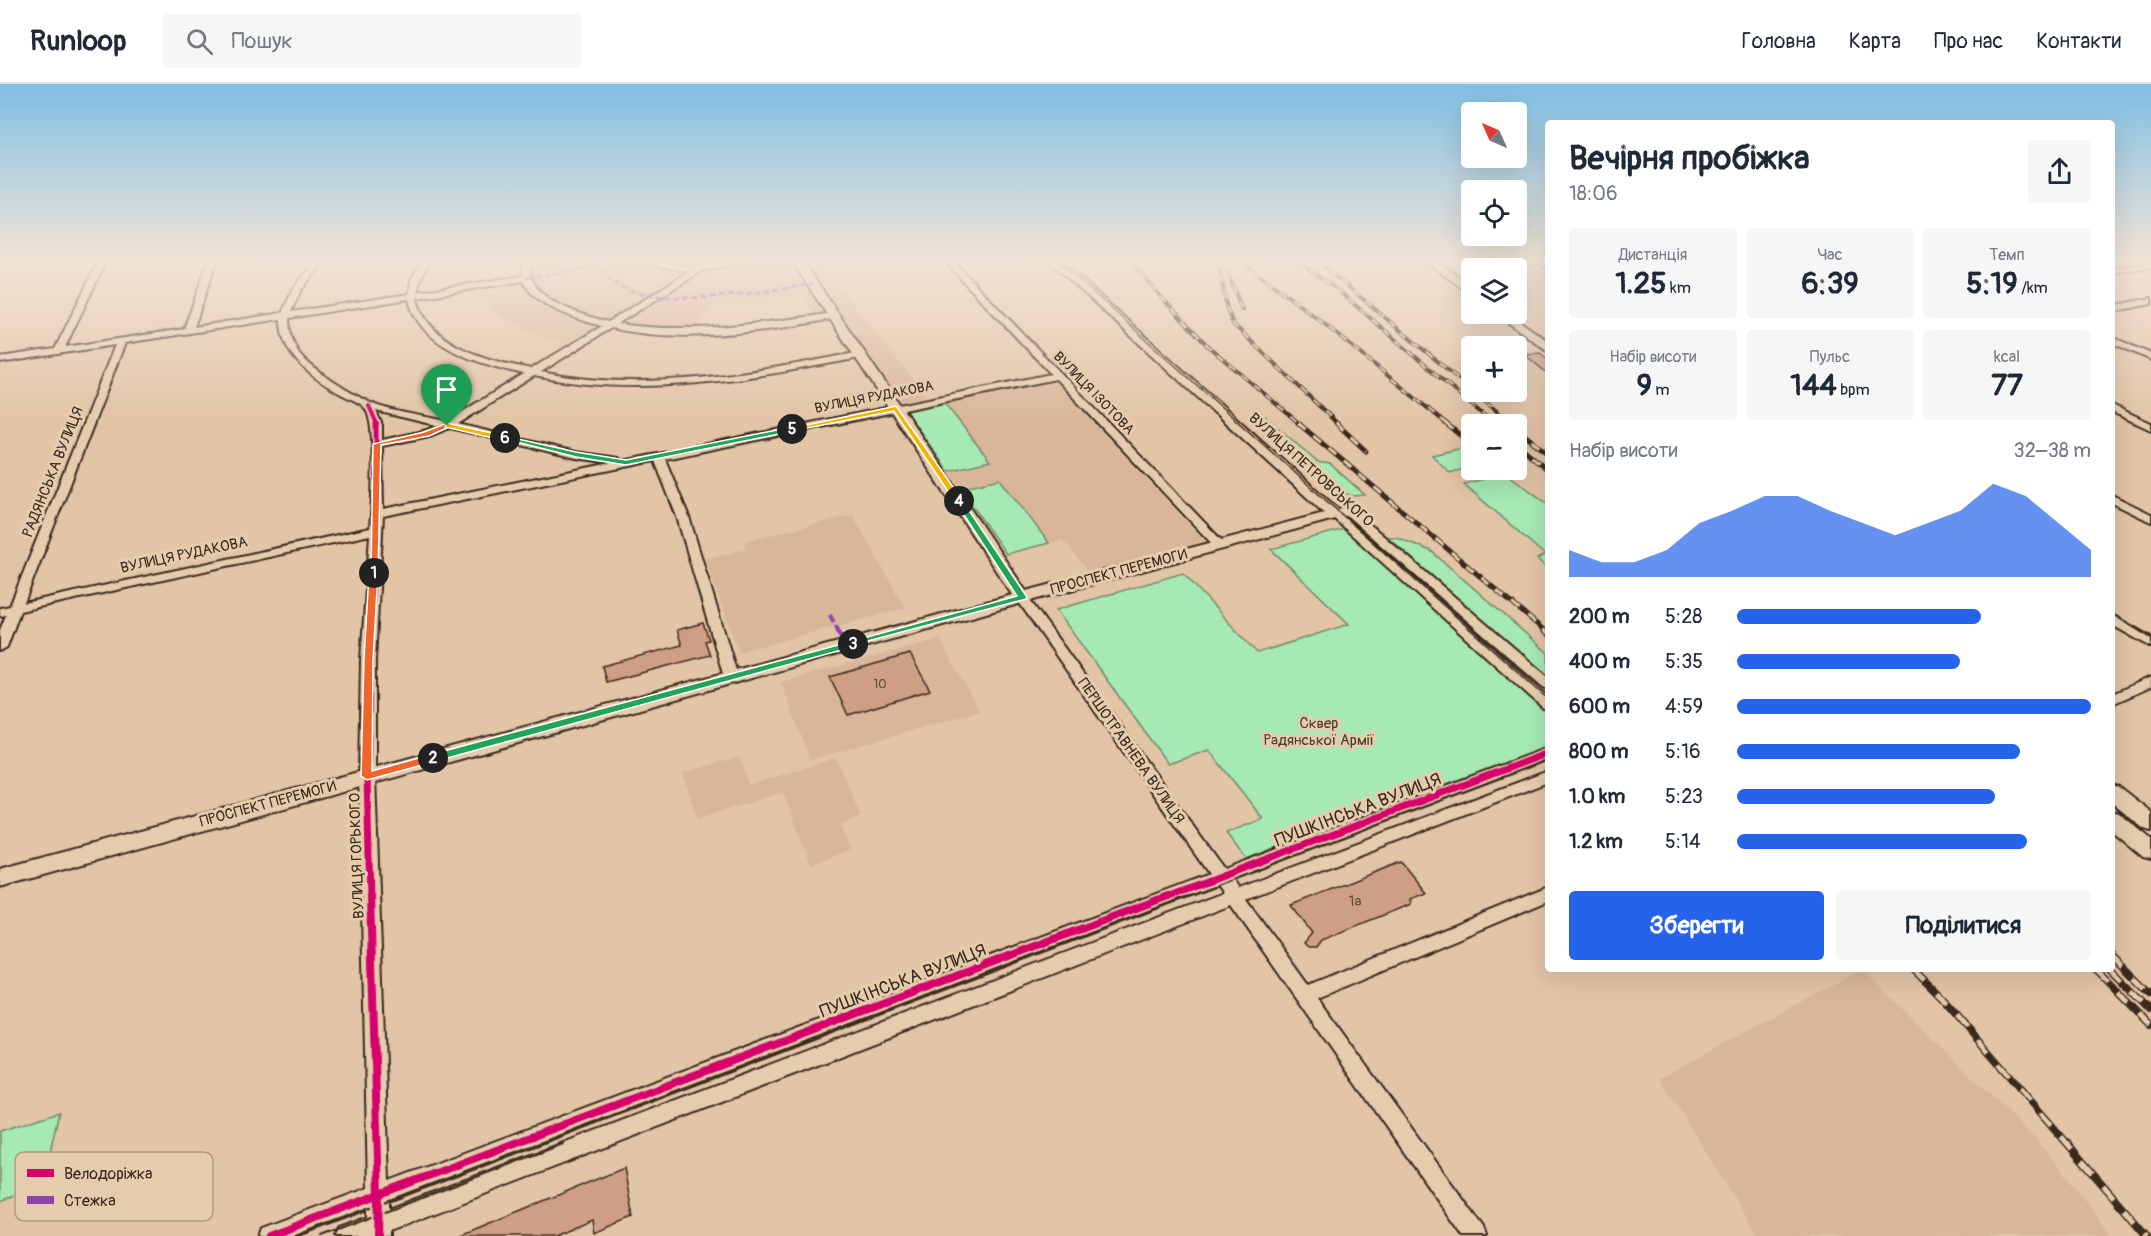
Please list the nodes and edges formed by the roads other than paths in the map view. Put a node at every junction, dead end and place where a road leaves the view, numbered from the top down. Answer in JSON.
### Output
{"nodes":[{"id":1,"x":76,"y":314,"type":"edge"},
{"id":2,"x":194,"y":314,"type":"edge"},
{"id":3,"x":299,"y":314,"type":"edge"},
{"id":4,"x":417,"y":314,"type":"edge"},
{"id":5,"x":572,"y":314,"type":"edge"},
{"id":6,"x":628,"y":314,"type":"edge"},
{"id":7,"x":998,"y":314,"type":"edge"},
{"id":8,"x":1114,"y":314,"type":"edge"},
{"id":9,"x":1124,"y":314,"type":"edge"},
{"id":10,"x":285,"y":316,"type":"junction"},
{"id":11,"x":833,"y":316,"type":"joint"},
{"id":12,"x":1516,"y":324,"type":"edge"},
{"id":13,"x":610,"y":325,"type":"junction"},
{"id":14,"x":188,"y":331,"type":"junction"},
{"id":15,"x":122,"y":341,"type":"junction"},
{"id":16,"x":2115,"y":341,"type":"edge"},
{"id":17,"x":1545,"y":345,"type":"edge"},
{"id":18,"x":58,"y":351,"type":"junction"},
{"id":19,"x":860,"y":355,"type":"junction"},
{"id":20,"x":2151,"y":357,"type":"edge"},
{"id":21,"x":0,"y":360,"type":"edge"},
{"id":22,"x":532,"y":373,"type":"junction"},
{"id":23,"x":1056,"y":376,"type":"junction"},
{"id":24,"x":369,"y":406,"type":"junction"},
{"id":25,"x":896,"y":408,"type":"junction"},
{"id":26,"x":2115,"y":409,"type":"edge"},
{"id":27,"x":447,"y":426,"type":"junction"},
{"id":28,"x":2151,"y":427,"type":"edge"},
{"id":29,"x":377,"y":444,"type":"junction"},
{"id":30,"x":659,"y":456,"type":"junction"},
{"id":31,"x":626,"y":463,"type":"junction"},
{"id":32,"x":2115,"y":500,"type":"edge"},
{"id":33,"x":1342,"y":513,"type":"junction"},
{"id":34,"x":377,"y":514,"type":"junction"},
{"id":35,"x":2151,"y":519,"type":"edge"},
{"id":36,"x":376,"y":530,"type":"junction"},
{"id":37,"x":1220,"y":544,"type":"junction"},
{"id":38,"x":1022,"y":597,"type":"junction"},
{"id":39,"x":16,"y":608,"type":"junction"},
{"id":40,"x":0,"y":612,"type":"edge"},
{"id":41,"x":2115,"y":621,"type":"edge"},
{"id":42,"x":2151,"y":641,"type":"edge"},
{"id":43,"x":0,"y":647,"type":"edge"},
{"id":44,"x":731,"y":677,"type":"junction"},
{"id":45,"x":1545,"y":682,"type":"edge"},
{"id":46,"x":2151,"y":682,"type":"edge"},
{"id":47,"x":2115,"y":698,"type":"edge"},
{"id":48,"x":1545,"y":702,"type":"edge"},
{"id":49,"x":1545,"y":754,"type":"edge"},
{"id":50,"x":367,"y":776,"type":"junction"},
{"id":51,"x":1545,"y":777,"type":"edge"},
{"id":52,"x":2115,"y":794,"type":"edge"},
{"id":53,"x":2115,"y":821,"type":"edge"},
{"id":54,"x":2151,"y":823,"type":"edge"},
{"id":55,"x":2151,"y":851,"type":"edge"},
{"id":56,"x":0,"y":878,"type":"edge"},
{"id":57,"x":1220,"y":878,"type":"junction"},
{"id":58,"x":1545,"y":895,"type":"edge"},
{"id":59,"x":1235,"y":897,"type":"junction"},
{"id":60,"x":1304,"y":995,"type":"junction"},
{"id":61,"x":379,"y":1194,"type":"junction"},
{"id":62,"x":377,"y":1230,"type":"edge"},
{"id":63,"x":269,"y":1236,"type":"edge"},
{"id":64,"x":347,"y":1236,"type":"edge"},
{"id":65,"x":1476,"y":1236,"type":"edge"}],
"edges":[{"from":1,"to":18,"type":"street"},
{"from":2,"to":14,"type":"street"},
{"from":3,"to":10,"type":"street"},
{"from":4,"to":22,"type":"street"},
{"from":5,"to":13,"type":"street"},
{"from":6,"to":13,"type":"street"},
{"from":7,"to":23,"type":"street","name":"ВУЛИЦЯ ІЗОТОВА"},
{"from":8,"to":33,"type":"main road","name":"ВУЛИЦЯ ПЕТРОВСЬКОГО"},
{"from":9,"to":33,"type":"main road","name":"ВУЛИЦЯ ПЕТРОВСЬКОГО"},
{"from":10,"to":14,"type":"street"},
{"from":10,"to":24,"type":"street"},
{"from":11,"to":13,"type":"street"},
{"from":11,"to":19,"type":"main road","name":"ПЕРШОТРАВНЕВА ВУЛИЦЯ"},
{"from":12,"to":17,"type":"main road"},
{"from":13,"to":22,"type":"street"},
{"from":14,"to":15,"type":"street"},
{"from":15,"to":18,"type":"street"},
{"from":15,"to":39,"type":"street","name":"РАДЯНСЬКА ВУЛИЦЯ"},
{"from":16,"to":20,"type":"street"},
{"from":18,"to":21,"type":"street"},
{"from":19,"to":22,"type":"street"},
{"from":19,"to":25,"type":"main road","name":"ПЕРШОТРАВНЕВА ВУЛИЦЯ"},
{"from":22,"to":27,"type":"street"},
{"from":23,"to":25,"type":"street","name":"ВУЛИЦЯ РУДАКОВА"},
{"from":23,"to":37,"type":"street","name":"ВУЛИЦЯ ІЗОТОВА"},
{"from":24,"to":27,"type":"street","name":"ВУЛИЦЯ РУДАКОВА"},
{"from":24,"to":29,"type":"street","name":"ВУЛИЦЯ ГОРЬКОГО"},
{"from":25,"to":30,"type":"street","name":"ВУЛИЦЯ РУДАКОВА"},
{"from":25,"to":38,"type":"main road","name":"ПЕРШОТРАВНЕВА ВУЛИЦЯ"},
{"from":26,"to":28,"type":"street"},
{"from":27,"to":29,"type":"street"},
{"from":27,"to":31,"type":"street","name":"ВУЛИЦЯ РУДАКОВА"},
{"from":29,"to":34,"type":"street","name":"ВУЛИЦЯ ГОРЬКОГО"},
{"from":30,"to":31,"type":"street","name":"ВУЛИЦЯ РУДАКОВА"},
{"from":30,"to":44,"type":"street"},
{"from":31,"to":34,"type":"street","name":"ВУЛИЦЯ РУДАКОВА"},
{"from":32,"to":35,"type":"street"},
{"from":33,"to":37,"type":"main road","name":"ПРОСПЕКТ ПЕРЕМОГИ"},
{"from":33,"to":45,"type":"street","name":"ВУЛИЦЯ ПЕТРОВСЬКОГО"},
{"from":33,"to":48,"type":"street","name":"ВУЛИЦЯ ПЕТРОВСЬКОГО"},
{"from":34,"to":36,"type":"street","name":"ВУЛИЦЯ ГОРЬКОГО"},
{"from":36,"to":39,"type":"street","name":"ВУЛИЦЯ РУДАКОВА"},
{"from":36,"to":50,"type":"street","name":"ВУЛИЦЯ ГОРЬКОГО"},
{"from":37,"to":38,"type":"main road","name":"ПРОСПЕКТ ПЕРЕМОГИ"},
{"from":38,"to":44,"type":"main road","name":"ПРОСПЕКТ ПЕРЕМОГИ"},
{"from":38,"to":57,"type":"street","name":"ПЕРШОТРАВНЕВА ВУЛИЦЯ"},
{"from":39,"to":40,"type":"street","name":"ВУЛИЦЯ РУДАКОВА"},
{"from":39,"to":43,"type":"street","name":"РАДЯНСЬКА ВУЛИЦЯ"},
{"from":41,"to":42,"type":"street"},
{"from":44,"to":50,"type":"main road","name":"ПРОСПЕКТ ПЕРЕМОГИ"},
{"from":46,"to":47,"type":"street"},
{"from":49,"to":57,"type":"street","name":"ПУШКІНСЬКА ВУЛИЦЯ"},
{"from":50,"to":56,"type":"main road","name":"ПРОСПЕКТ ПЕРЕМОГИ"},
{"from":50,"to":61,"type":"street","name":"ВУЛИЦЯ ГОРЬКОГО"},
{"from":51,"to":59,"type":"street"},
{"from":52,"to":54,"type":"main road"},
{"from":53,"to":55,"type":"main road"},
{"from":57,"to":59,"type":"street","name":"ПЕРШОТРАВНЕВА ВУЛИЦЯ"},
{"from":57,"to":61,"type":"street","name":"ПУШКІНСЬКА ВУЛИЦЯ"},
{"from":58,"to":60,"type":"street"},
{"from":59,"to":60,"type":"street","name":"ПЕРШОТРАВНЕВА ВУЛИЦЯ"},
{"from":59,"to":62,"type":"street"},
{"from":60,"to":65,"type":"street","name":"ПЕРШОТРАВНЕВА ВУЛИЦЯ"},
{"from":61,"to":62,"type":"street","name":"ВУЛИЦЯ ГОРЬКОГО"},
{"from":61,"to":63,"type":"street","name":"ПУШКІНСЬКА ВУЛИЦЯ"},
{"from":62,"to":64,"type":"street"}]}
